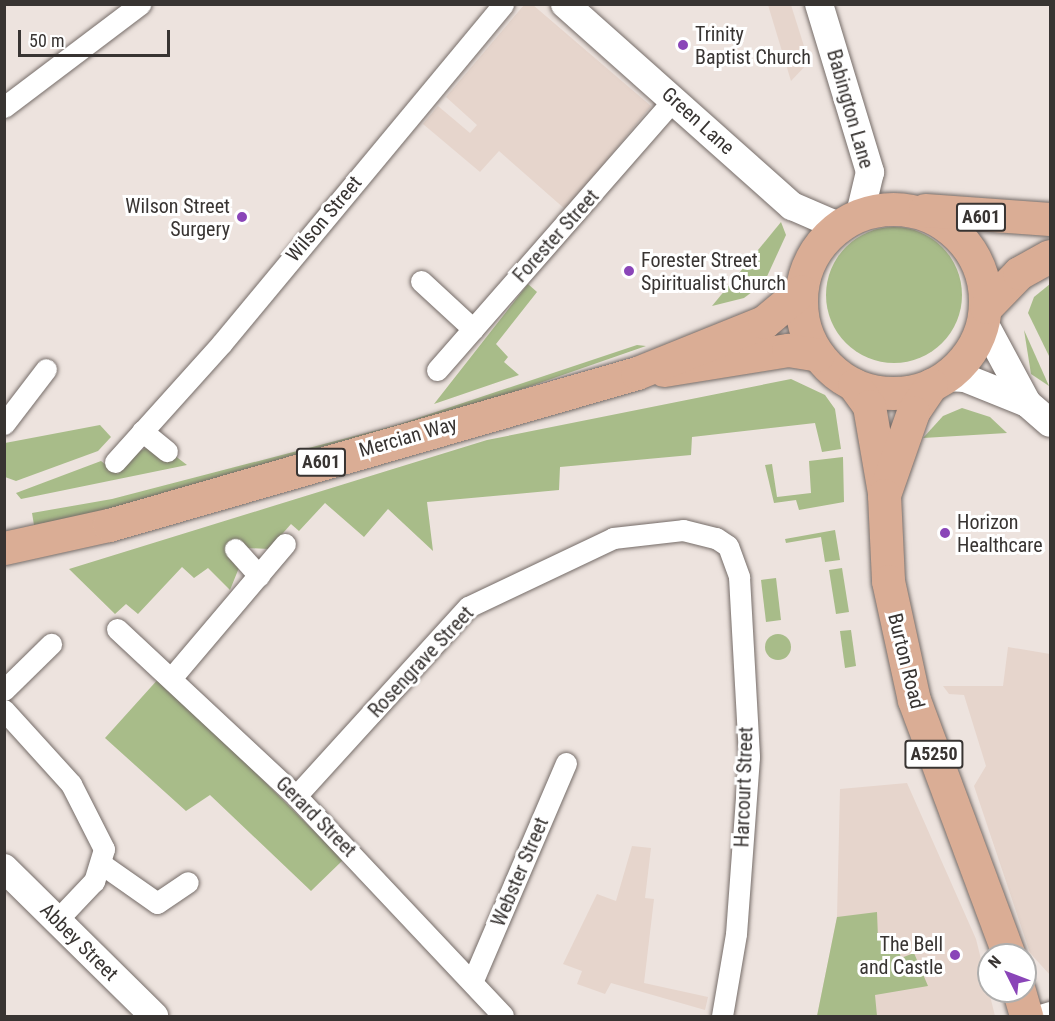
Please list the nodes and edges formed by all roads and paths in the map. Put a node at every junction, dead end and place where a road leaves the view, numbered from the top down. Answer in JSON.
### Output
{"nodes":[{"id":1,"x":141,"y":4,"type":"edge"},
{"id":2,"x":502,"y":4,"type":"edge"},
{"id":3,"x":565,"y":4,"type":"edge"},
{"id":4,"x":819,"y":4,"type":"edge"},
{"id":5,"x":674,"y":99,"type":"junction"},
{"id":6,"x":4,"y":107,"type":"edge"},
{"id":7,"x":912,"y":210,"type":"junction"},
{"id":8,"x":1050,"y":219,"type":"edge"},
{"id":9,"x":849,"y":220,"type":"junction"},
{"id":10,"x":1050,"y":256,"type":"edge"},
{"id":11,"x":421,"y":281,"type":"dead end"},
{"id":12,"x":801,"y":291,"type":"junction"},
{"id":13,"x":985,"y":315,"type":"junction"},
{"id":14,"x":473,"y":329,"type":"junction"},
{"id":15,"x":818,"y":355,"type":"junction"},
{"id":16,"x":46,"y":369,"type":"dead end"},
{"id":17,"x":436,"y":370,"type":"dead end"},
{"id":18,"x":637,"y":373,"type":"junction"},
{"id":19,"x":938,"y":381,"type":"junction"},
{"id":20,"x":854,"y":385,"type":"junction"},
{"id":21,"x":1043,"y":413,"type":"edge"},
{"id":22,"x":4,"y":424,"type":"edge"},
{"id":23,"x":142,"y":431,"type":"junction"},
{"id":24,"x":167,"y":451,"type":"dead end"},
{"id":25,"x":115,"y":462,"type":"dead end"},
{"id":26,"x":884,"y":495,"type":"junction"},
{"id":27,"x":707,"y":535,"type":"joint"},
{"id":28,"x":285,"y":544,"type":"dead end"},
{"id":29,"x":4,"y":548,"type":"edge"},
{"id":30,"x":235,"y":549,"type":"dead end"},
{"id":31,"x":259,"y":576,"type":"junction"},
{"id":32,"x":117,"y":629,"type":"dead end"},
{"id":33,"x":51,"y":644,"type":"dead end"},
{"id":34,"x":173,"y":676,"type":"junction"},
{"id":35,"x":4,"y":690,"type":"edge"},
{"id":36,"x":4,"y":710,"type":"edge"},
{"id":37,"x":566,"y":763,"type":"dead end"},
{"id":38,"x":296,"y":796,"type":"junction"},
{"id":39,"x":103,"y":865,"type":"junction"},
{"id":40,"x":4,"y":868,"type":"edge"},
{"id":41,"x":188,"y":882,"type":"dead end"},
{"id":42,"x":57,"y":920,"type":"junction"},
{"id":43,"x":1005,"y":943,"type":"edge"},
{"id":44,"x":473,"y":981,"type":"junction"},
{"id":45,"x":140,"y":1012,"type":"edge"},
{"id":46,"x":1050,"y":1012,"type":"edge"},
{"id":47,"x":503,"y":1017,"type":"edge"},
{"id":48,"x":722,"y":1017,"type":"edge"},
{"id":49,"x":1037,"y":1017,"type":"edge"}],
"edges":[{"from":1,"to":6,"type":"street"},
{"from":2,"to":23,"type":"street","name":"Wilson Street"},
{"from":3,"to":5,"type":"street","name":"Green Lane"},
{"from":4,"to":9,"type":"street","name":"Babington Lane"},
{"from":5,"to":9,"type":"street","name":"Green Lane"},
{"from":5,"to":14,"type":"street","name":"Forester Street"},
{"from":7,"to":8,"type":"main road","number":"A601"},
{"from":7,"to":9,"type":"main road","number":"A601"},
{"from":7,"to":13,"type":"main road","number":"A601"},
{"from":9,"to":12,"type":"main road"},
{"from":10,"to":13,"type":"main road"},
{"from":11,"to":14,"type":"street"},
{"from":12,"to":15,"type":"main road"},
{"from":12,"to":18,"type":"main road","name":"Mercian Way","number":"A601"},
{"from":13,"to":19,"type":"main road"},
{"from":13,"to":21,"type":"street"},
{"from":14,"to":17,"type":"street","name":"Forester Street"},
{"from":15,"to":18,"type":"main road","name":"Mercian Way","number":"A601"},
{"from":15,"to":20,"type":"main road"},
{"from":16,"to":22,"type":"street"},
{"from":18,"to":29,"type":"main road","name":"Mercian Way","number":"A601"},
{"from":19,"to":20,"type":"main road"},
{"from":19,"to":21,"type":"street"},
{"from":19,"to":26,"type":"main road","name":"Burton Road","number":"A5250"},
{"from":20,"to":26,"type":"main road","name":"Burton Road","number":"A5250"},
{"from":23,"to":24,"type":"street"},
{"from":23,"to":25,"type":"street","name":"Wilson Street"},
{"from":26,"to":43,"type":"main road","name":"Burton Road","number":"A5250"},
{"from":27,"to":38,"type":"street","name":"Rosengrave Street"},
{"from":27,"to":48,"type":"street","name":"Harcourt Street"},
{"from":28,"to":31,"type":"street"},
{"from":30,"to":31,"type":"street"},
{"from":31,"to":34,"type":"street"},
{"from":32,"to":34,"type":"street","name":"Gerard Street"},
{"from":33,"to":35,"type":"street"},
{"from":34,"to":38,"type":"street","name":"Gerard Street"},
{"from":36,"to":39,"type":"street"},
{"from":37,"to":44,"type":"street","name":"Webster Street"},
{"from":38,"to":44,"type":"street","name":"Gerard Street"},
{"from":39,"to":41,"type":"street"},
{"from":39,"to":42,"type":"street"},
{"from":40,"to":42,"type":"street","name":"Abbey Street"},
{"from":42,"to":45,"type":"street","name":"Abbey Street"},
{"from":44,"to":47,"type":"street","name":"Gerard Street"},
{"from":46,"to":49,"type":"street"}]}
